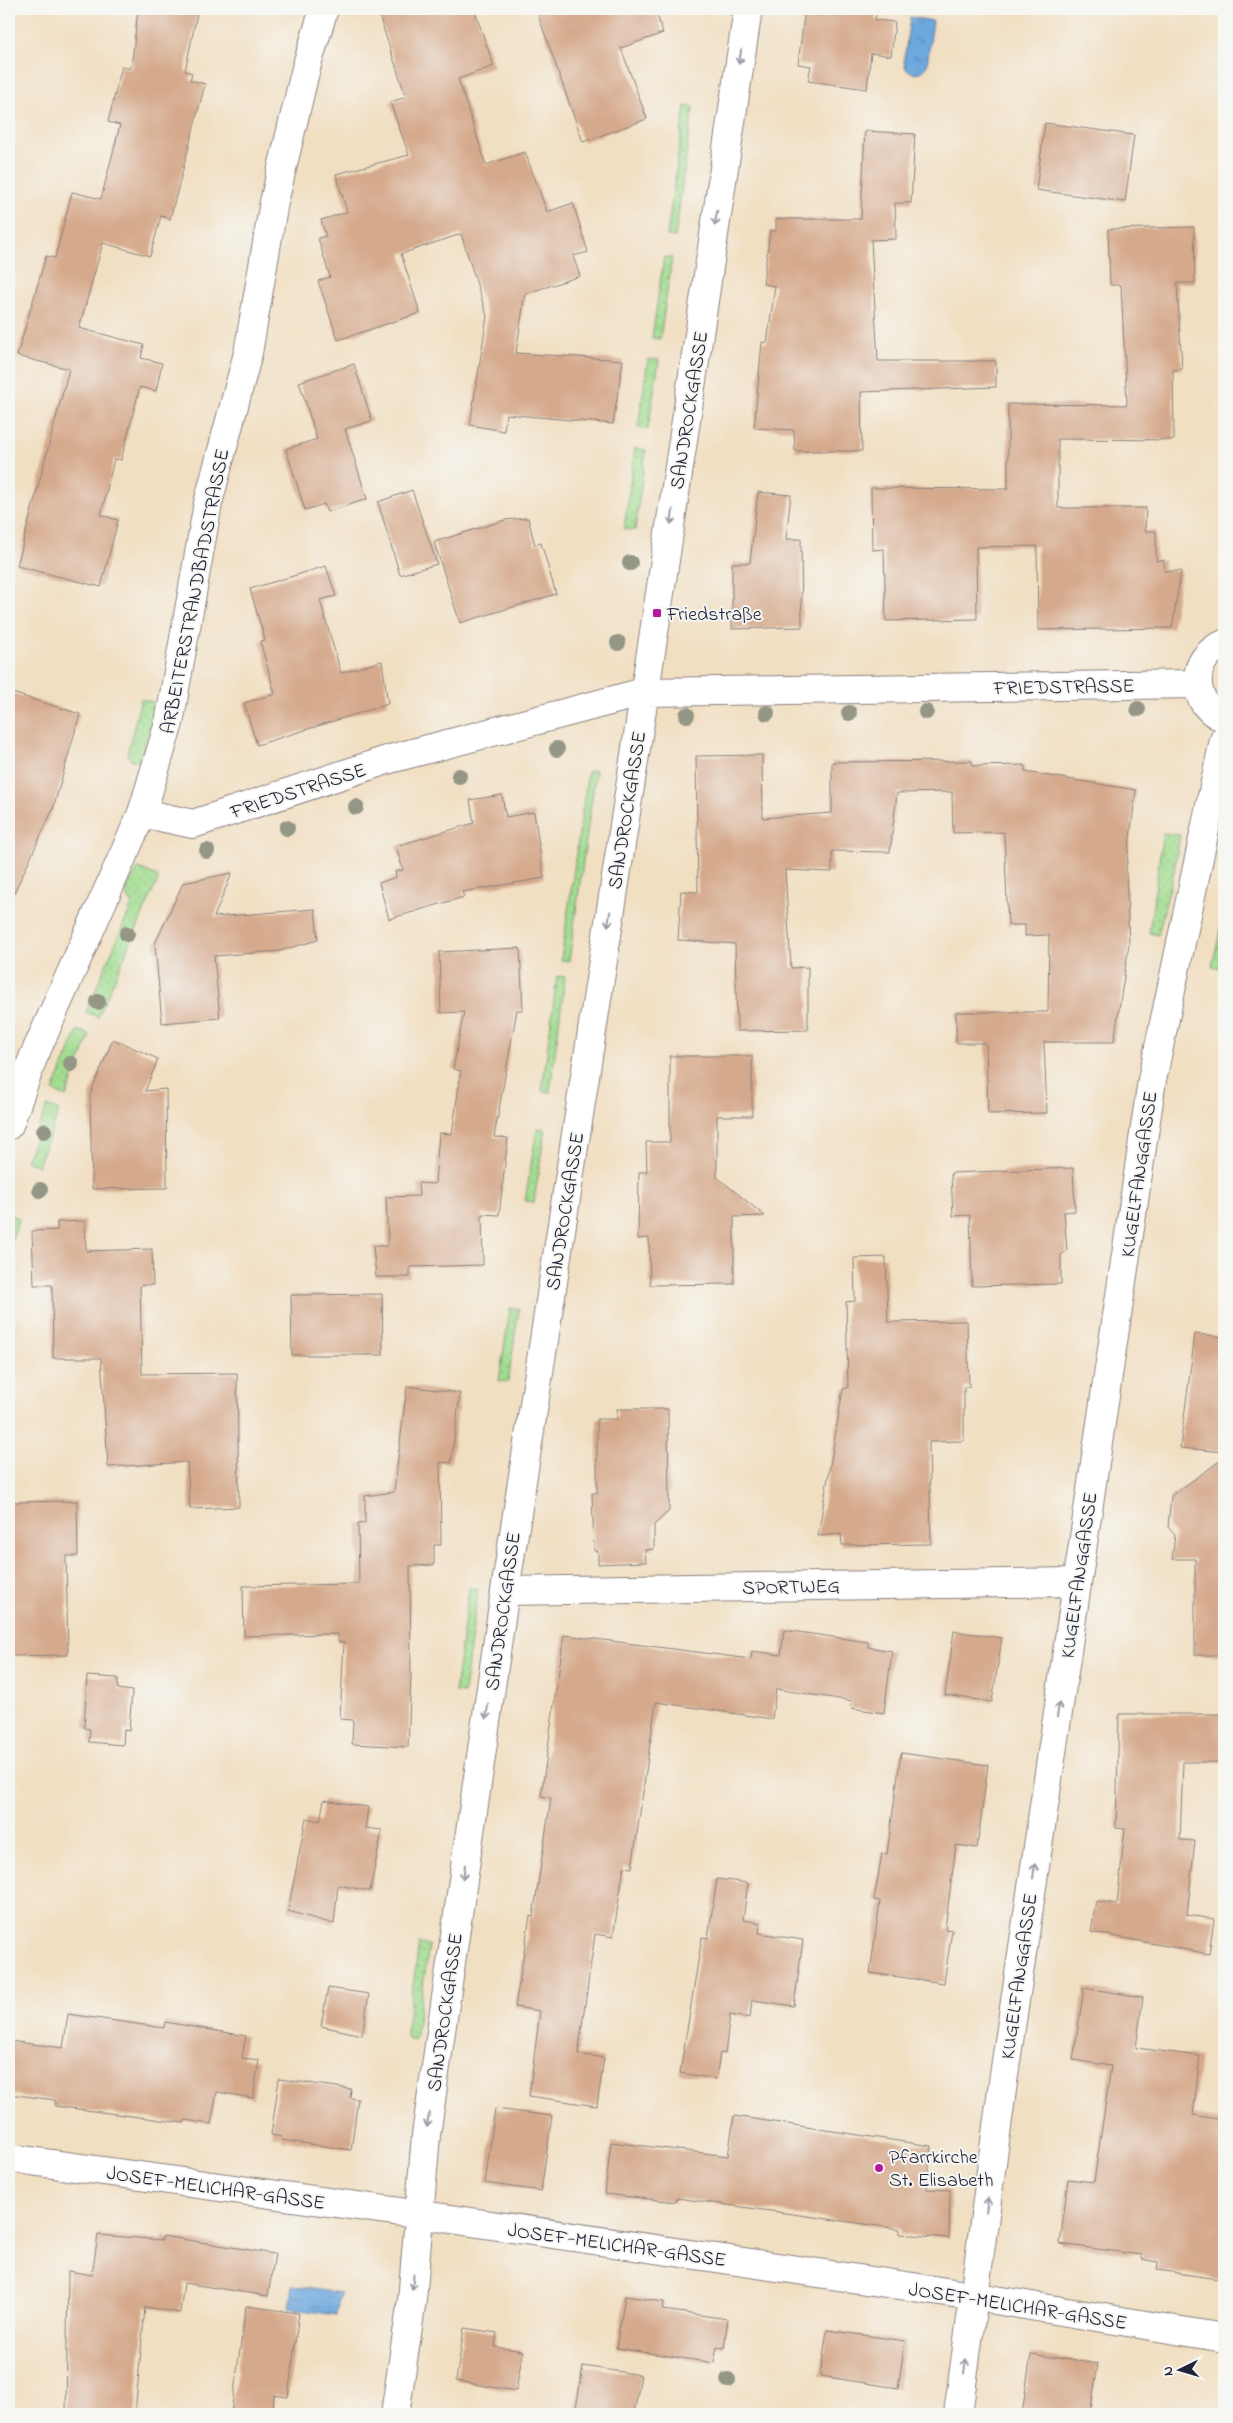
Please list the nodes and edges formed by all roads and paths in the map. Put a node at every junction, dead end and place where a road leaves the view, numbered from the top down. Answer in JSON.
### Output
{"nodes":[{"id":1,"x":324,"y":9,"type":"edge"},
{"id":2,"x":748,"y":9,"type":"edge"},
{"id":3,"x":1224,"y":644,"type":"edge"},
{"id":4,"x":1196,"y":684,"type":"junction"},
{"id":5,"x":644,"y":692,"type":"junction"},
{"id":6,"x":1224,"y":718,"type":"edge"},
{"id":7,"x":1224,"y":740,"type":"edge"},
{"id":8,"x":142,"y":813,"type":"junction"},
{"id":9,"x":9,"y":1125,"type":"edge"},
{"id":10,"x":1077,"y":1582,"type":"junction"},
{"id":11,"x":505,"y":1591,"type":"junction"},
{"id":12,"x":9,"y":2158,"type":"edge"},
{"id":13,"x":419,"y":2215,"type":"junction"},
{"id":14,"x":974,"y":2297,"type":"junction"},
{"id":15,"x":1224,"y":2338,"type":"edge"},
{"id":16,"x":395,"y":2414,"type":"edge"},
{"id":17,"x":958,"y":2414,"type":"edge"}],
"edges":[{"from":1,"to":8,"type":"street","name":"ARBEITERSTRANDBADSTRASSE"},
{"from":2,"to":5,"type":"street","name":"SANDROCKGASSE","one_way":true},
{"from":3,"to":4,"type":"street"},
{"from":4,"to":5,"type":"street","name":"FRIEDSTRASSE"},
{"from":4,"to":6,"type":"street"},
{"from":5,"to":8,"type":"street","name":"FRIEDSTRASSE"},
{"from":5,"to":11,"type":"street","name":"SANDROCKGASSE","one_way":true},
{"from":7,"to":10,"type":"street","name":"KUGELFANGGASSE"},
{"from":8,"to":9,"type":"street","name":"ARBEITERSTRANDBADSTRASSE"},
{"from":10,"to":11,"type":"street","name":"SPORTWEG"},
{"from":14,"to":10,"type":"street","name":"KUGELFANGGASSE","one_way":true},
{"from":11,"to":13,"type":"street","name":"SANDROCKGASSE","one_way":true},
{"from":12,"to":13,"type":"street","name":"JOSEF-MELICHAR-GASSE"},
{"from":13,"to":14,"type":"street","name":"JOSEF-MELICHAR-GASSE"},
{"from":13,"to":16,"type":"street","name":"SANDROCKGASSE","one_way":true},
{"from":14,"to":15,"type":"street","name":"JOSEF-MELICHAR-GASSE"},
{"from":17,"to":14,"type":"street","name":"KUGELFANGGASSE","one_way":true}]}
